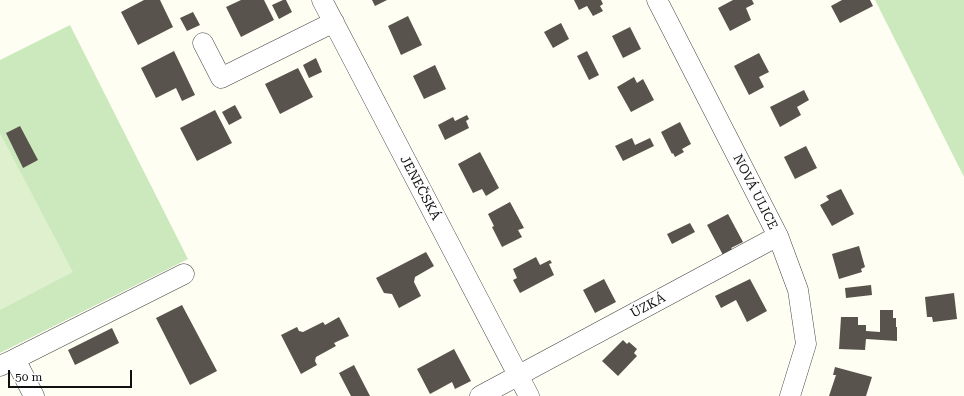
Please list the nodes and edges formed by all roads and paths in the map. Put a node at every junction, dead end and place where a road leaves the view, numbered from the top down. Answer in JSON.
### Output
{"nodes":[{"id":1,"x":322,"y":0,"type":"edge"},
{"id":2,"x":656,"y":0,"type":"edge"},
{"id":3,"x":334,"y":22,"type":"junction"},
{"id":4,"x":203,"y":43,"type":"dead end"},
{"id":5,"x":778,"y":236,"type":"junction"},
{"id":6,"x":184,"y":274,"type":"dead end"},
{"id":7,"x":8,"y":363,"type":"edge"},
{"id":8,"x":519,"y":376,"type":"junction"},
{"id":9,"x":34,"y":396,"type":"edge"},
{"id":10,"x":480,"y":396,"type":"edge"},
{"id":11,"x":529,"y":396,"type":"edge"},
{"id":12,"x":790,"y":396,"type":"edge"}],
"edges":[{"from":1,"to":3,"type":"street","name":"JENEČSKÁ"},
{"from":2,"to":5,"type":"street","name":"NOVÁ ULICE"},
{"from":3,"to":4,"type":"street"},
{"from":3,"to":8,"type":"street","name":"JENEČSKÁ"},
{"from":5,"to":8,"type":"street","name":"ÚZKÁ"},
{"from":5,"to":12,"type":"street","name":"NOVÁ ULICE"},
{"from":6,"to":7,"type":"street"},
{"from":7,"to":9,"type":"street"},
{"from":8,"to":10,"type":"street"},
{"from":8,"to":11,"type":"street","name":"JENEČSKÁ"}]}
